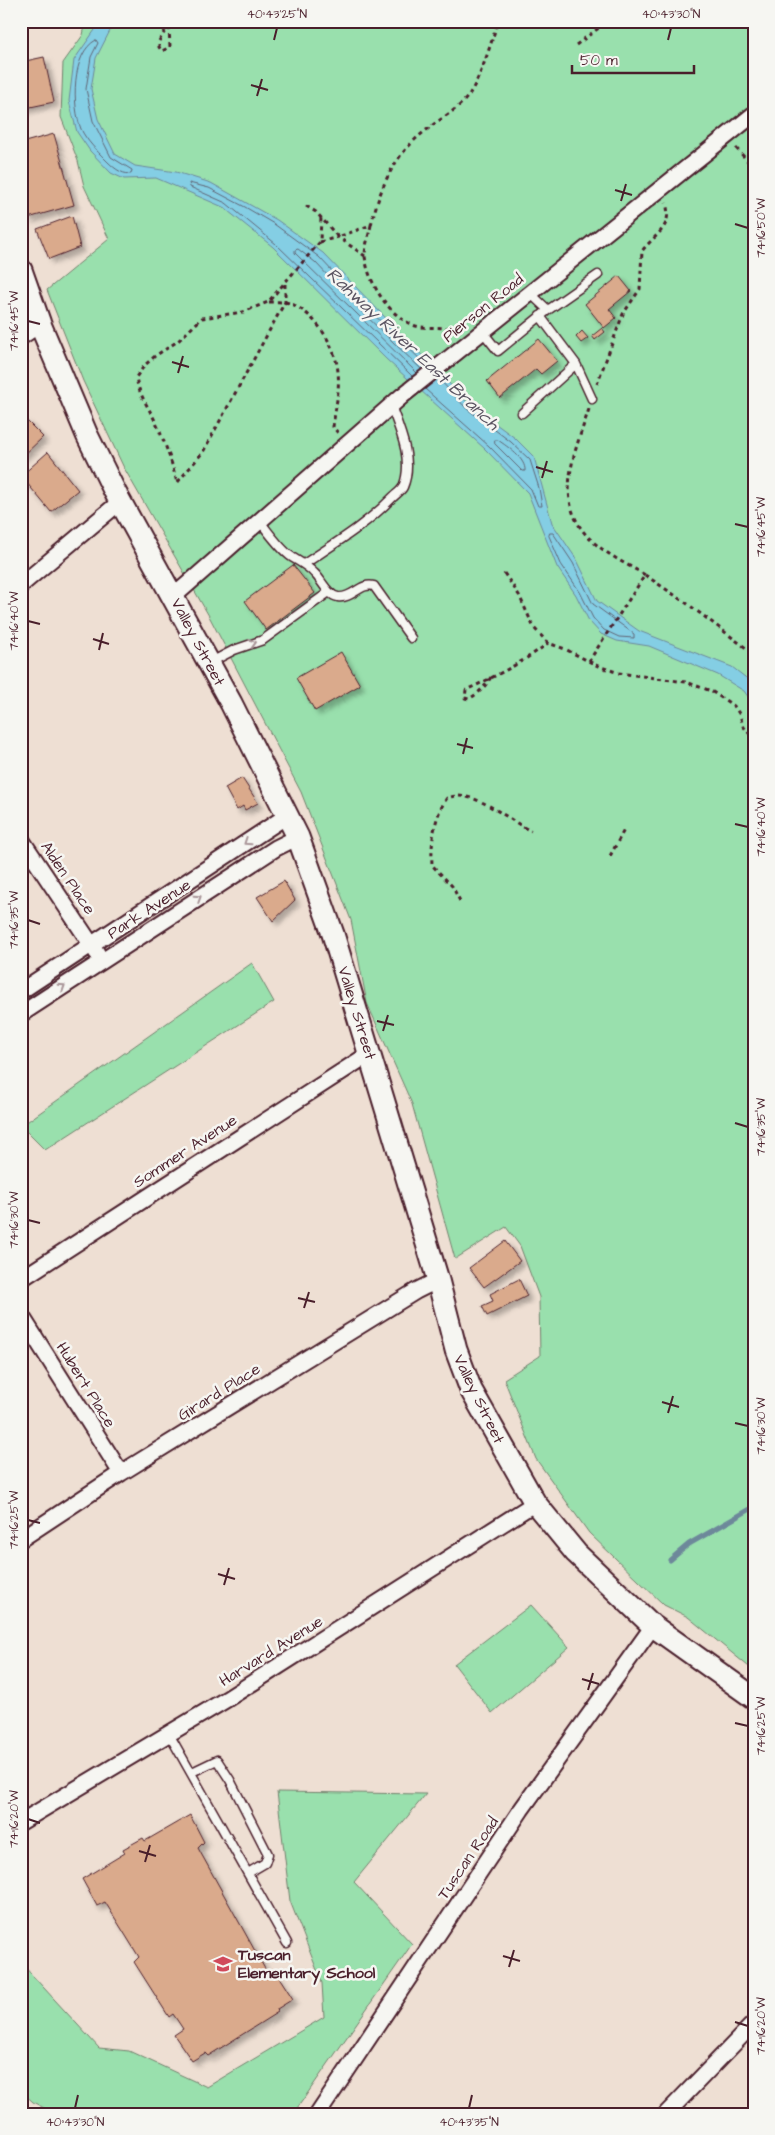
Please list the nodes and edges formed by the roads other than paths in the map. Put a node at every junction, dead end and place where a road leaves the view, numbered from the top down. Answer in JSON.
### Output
{"nodes":[{"id":1,"x":754,"y":114,"type":"edge"},
{"id":2,"x":21,"y":270,"type":"edge"},
{"id":3,"x":598,"y":274,"type":"dead end"},
{"id":4,"x":530,"y":293,"type":"junction"},
{"id":5,"x":548,"y":310,"type":"junction"},
{"id":6,"x":540,"y":316,"type":"junction"},
{"id":7,"x":40,"y":324,"type":"junction"},
{"id":8,"x":482,"y":331,"type":"junction"},
{"id":9,"x":21,"y":336,"type":"edge"},
{"id":10,"x":576,"y":364,"type":"junction"},
{"id":11,"x":592,"y":399,"type":"road end"},
{"id":12,"x":397,"y":401,"type":"junction"},
{"id":13,"x":522,"y":412,"type":"dead end"},
{"id":14,"x":121,"y":501,"type":"junction"},
{"id":15,"x":259,"y":520,"type":"junction"},
{"id":16,"x":304,"y":564,"type":"junction"},
{"id":17,"x":21,"y":585,"type":"edge"},
{"id":18,"x":329,"y":592,"type":"junction"},
{"id":19,"x":173,"y":597,"type":"junction"},
{"id":20,"x":411,"y":638,"type":"dead end"},
{"id":21,"x":209,"y":663,"type":"junction"},
{"id":22,"x":288,"y":815,"type":"junction"},
{"id":23,"x":298,"y":837,"type":"junction"},
{"id":24,"x":21,"y":839,"type":"edge"},
{"id":25,"x":92,"y":945,"type":"junction"},
{"id":26,"x":102,"y":960,"type":"junction"},
{"id":27,"x":21,"y":991,"type":"edge"},
{"id":28,"x":21,"y":1014,"type":"edge"},
{"id":29,"x":369,"y":1054,"type":"junction"},
{"id":30,"x":21,"y":1279,"type":"edge"},
{"id":31,"x":438,"y":1280,"type":"junction"},
{"id":32,"x":21,"y":1315,"type":"edge"},
{"id":33,"x":121,"y":1473,"type":"junction"},
{"id":34,"x":535,"y":1504,"type":"junction"},
{"id":35,"x":21,"y":1539,"type":"edge"},
{"id":36,"x":653,"y":1626,"type":"junction"},
{"id":37,"x":754,"y":1698,"type":"edge"},
{"id":38,"x":169,"y":1734,"type":"junction"},
{"id":39,"x":192,"y":1772,"type":"junction"},
{"id":40,"x":21,"y":1822,"type":"edge"},
{"id":41,"x":248,"y":1873,"type":"junction"},
{"id":42,"x":287,"y":1943,"type":"dead end"},
{"id":43,"x":754,"y":2023,"type":"edge"},
{"id":44,"x":318,"y":2114,"type":"edge"},
{"id":45,"x":666,"y":2114,"type":"edge"}],
"edges":[{"from":1,"to":4,"type":"street","name":"Pierson Road"},
{"from":2,"to":7,"type":"main road","name":"Valley Street"},
{"from":3,"to":5,"type":"lane"},
{"from":4,"to":5,"type":"lane"},
{"from":4,"to":8,"type":"street","name":"Pierson Road"},
{"from":5,"to":6,"type":"lane"},
{"from":6,"to":8,"type":"lane"},
{"from":6,"to":10,"type":"lane"},
{"from":7,"to":9,"type":"street"},
{"from":7,"to":14,"type":"main road","name":"Valley Street"},
{"from":8,"to":12,"type":"street","name":"Pierson Road"},
{"from":10,"to":11,"type":"lane"},
{"from":10,"to":13,"type":"lane"},
{"from":12,"to":15,"type":"street","name":"Pierson Road"},
{"from":12,"to":16,"type":"lane"},
{"from":14,"to":17,"type":"street"},
{"from":14,"to":19,"type":"main road","name":"Valley Street"},
{"from":15,"to":16,"type":"lane"},
{"from":15,"to":19,"type":"street","name":"Pierson Road"},
{"from":16,"to":18,"type":"lane"},
{"from":18,"to":20,"type":"lane"},
{"from":21,"to":18,"type":"lane","one_way":true},
{"from":19,"to":21,"type":"main road","name":"Valley Street"},
{"from":21,"to":22,"type":"main road","name":"Valley Street"},
{"from":22,"to":23,"type":"main road","name":"Valley Street"},
{"from":22,"to":25,"type":"street","name":"Park Avenue","one_way":true},
{"from":26,"to":23,"type":"street","name":"Park Avenue","one_way":true},
{"from":23,"to":29,"type":"main road","name":"Valley Street"},
{"from":24,"to":25,"type":"street","name":"Alden Place"},
{"from":25,"to":26,"type":"street","name":"Alden Place"},
{"from":25,"to":27,"type":"street","name":"Park Avenue"},
{"from":28,"to":26,"type":"street","name":"Park Avenue","one_way":true},
{"from":29,"to":30,"type":"street","name":"Sommer Avenue"},
{"from":29,"to":31,"type":"main road","name":"Valley Street"},
{"from":31,"to":33,"type":"street","name":"Girard Place"},
{"from":31,"to":34,"type":"main road","name":"Valley Street"},
{"from":32,"to":33,"type":"street","name":"Hubert Place"},
{"from":33,"to":35,"type":"street","name":"Girard Place"},
{"from":34,"to":36,"type":"main road","name":"Valley Street"},
{"from":34,"to":38,"type":"street","name":"Harvard Avenue"},
{"from":36,"to":37,"type":"main road","name":"Valley Street"},
{"from":36,"to":44,"type":"street","name":"Tuscan Road"},
{"from":38,"to":39,"type":"lane"},
{"from":38,"to":40,"type":"street","name":"Harvard Avenue"},
{"from":39,"to":41,"type":"lane"},
{"from":39,"to":41,"type":"lane"},
{"from":41,"to":42,"type":"lane"},
{"from":43,"to":45,"type":"street"}]}
